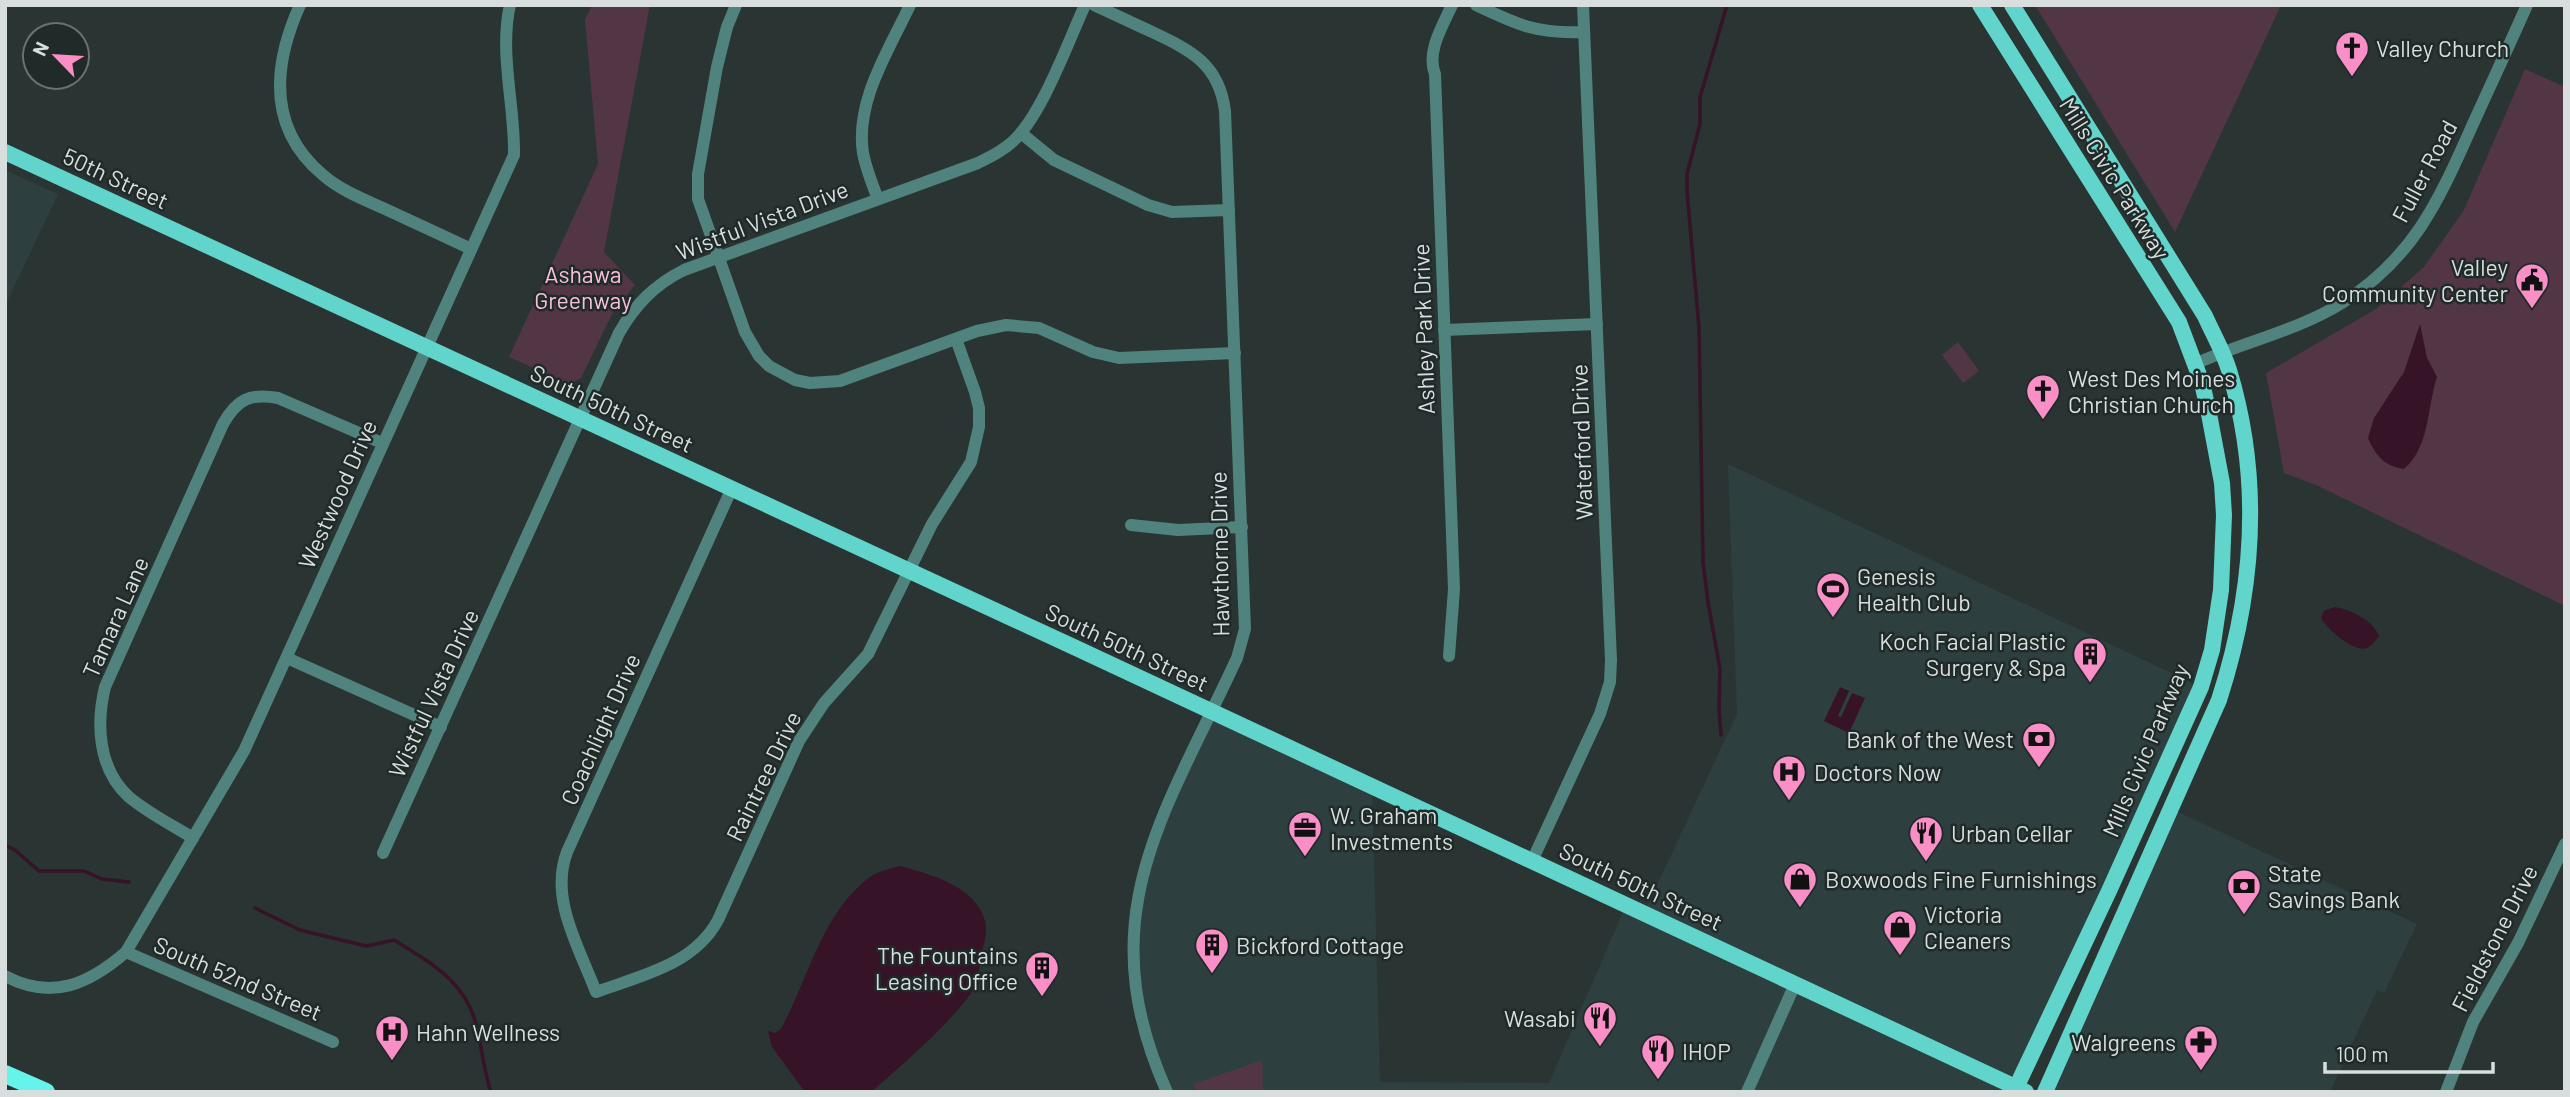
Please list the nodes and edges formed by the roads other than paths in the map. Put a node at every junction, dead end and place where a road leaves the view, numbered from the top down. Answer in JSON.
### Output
{"nodes":[{"id":1,"x":300,"y":5,"type":"edge"},
{"id":2,"x":510,"y":5,"type":"edge"},
{"id":3,"x":736,"y":5,"type":"edge"},
{"id":4,"x":910,"y":5,"type":"edge"},
{"id":5,"x":1085,"y":5,"type":"edge"},
{"id":6,"x":1094,"y":5,"type":"edge"},
{"id":7,"x":1452,"y":5,"type":"edge"},
{"id":8,"x":1476,"y":5,"type":"edge"},
{"id":9,"x":1583,"y":5,"type":"edge"},
{"id":10,"x":1980,"y":5,"type":"edge"},
{"id":11,"x":2012,"y":5,"type":"edge"},
{"id":12,"x":2527,"y":5,"type":"edge"},
{"id":13,"x":1584,"y":32,"type":"junction"},
{"id":14,"x":1021,"y":133,"type":"junction"},
{"id":15,"x":5,"y":152,"type":"edge"},
{"id":16,"x":878,"y":199,"type":"junction"},
{"id":17,"x":1229,"y":210,"type":"junction"},
{"id":18,"x":207,"y":246,"type":"joint"},
{"id":19,"x":471,"y":248,"type":"junction"},
{"id":20,"x":717,"y":258,"type":"junction"},
{"id":21,"x":1597,"y":324,"type":"junction"},
{"id":22,"x":1444,"y":330,"type":"junction"},
{"id":23,"x":956,"y":339,"type":"junction"},
{"id":24,"x":425,"y":347,"type":"junction"},
{"id":25,"x":2221,"y":352,"type":"junction"},
{"id":26,"x":1235,"y":353,"type":"junction"},
{"id":27,"x":2195,"y":363,"type":"junction"},
{"id":28,"x":581,"y":419,"type":"junction"},
{"id":29,"x":382,"y":443,"type":"junction"},
{"id":30,"x":732,"y":488,"type":"junction"},
{"id":31,"x":1131,"y":524,"type":"dead end"},
{"id":32,"x":1242,"y":527,"type":"junction"},
{"id":33,"x":908,"y":570,"type":"junction"},
{"id":34,"x":1449,"y":656,"type":"dead end"},
{"id":35,"x":287,"y":658,"type":"junction"},
{"id":36,"x":1212,"y":711,"type":"junction"},
{"id":37,"x":441,"y":727,"type":"junction"},
{"id":38,"x":193,"y":838,"type":"junction"},
{"id":39,"x":2565,"y":844,"type":"edge"},
{"id":40,"x":383,"y":853,"type":"dead end"},
{"id":41,"x":1532,"y":861,"type":"junction"},
{"id":42,"x":126,"y":952,"type":"junction"},
{"id":43,"x":5,"y":976,"type":"edge"},
{"id":44,"x":1795,"y":984,"type":"junction"},
{"id":45,"x":596,"y":992,"type":"joint"},
{"id":46,"x":333,"y":1042,"type":"dead end"},
{"id":47,"x":5,"y":1074,"type":"edge"},
{"id":48,"x":2019,"y":1090,"type":"edge"},
{"id":49,"x":46,"y":1092,"type":"edge"},
{"id":50,"x":1167,"y":1092,"type":"edge"},
{"id":51,"x":1747,"y":1092,"type":"edge"},
{"id":52,"x":2045,"y":1092,"type":"edge"},
{"id":53,"x":2446,"y":1092,"type":"edge"}],
"edges":[{"from":1,"to":19,"type":"street"},
{"from":2,"to":19,"type":"street","name":"Westwood Drive"},
{"from":3,"to":20,"type":"street"},
{"from":4,"to":16,"type":"street"},
{"from":5,"to":14,"type":"street","name":"Wistful Vista Drive"},
{"from":6,"to":17,"type":"street","name":"Hawthorne Drive"},
{"from":7,"to":22,"type":"street","name":"Ashley Park Drive"},
{"from":8,"to":13,"type":"street"},
{"from":9,"to":13,"type":"street","name":"Waterford Drive"},
{"from":10,"to":27,"type":"main road","name":"Mills Civic Parkway"},
{"from":11,"to":25,"type":"main road","name":"Mills Civic Parkway"},
{"from":12,"to":25,"type":"street","name":"Fuller Road"},
{"from":13,"to":21,"type":"street","name":"Waterford Drive"},
{"from":14,"to":16,"type":"street","name":"Wistful Vista Drive"},
{"from":14,"to":17,"type":"street"},
{"from":15,"to":18,"type":"main road","name":"50th Street"},
{"from":16,"to":20,"type":"street","name":"Wistful Vista Drive"},
{"from":17,"to":26,"type":"street","name":"Hawthorne Drive"},
{"from":18,"to":24,"type":"main road","name":"South 50th Street"},
{"from":19,"to":24,"type":"street","name":"Westwood Drive"},
{"from":20,"to":23,"type":"street"},
{"from":20,"to":28,"type":"street","name":"Wistful Vista Drive"},
{"from":21,"to":22,"type":"street"},
{"from":21,"to":41,"type":"street","name":"Waterford Drive"},
{"from":22,"to":34,"type":"street","name":"Ashley Park Drive"},
{"from":23,"to":26,"type":"street"},
{"from":23,"to":33,"type":"street","name":"Raintree Drive"},
{"from":24,"to":28,"type":"main road","name":"South 50th Street"},
{"from":24,"to":29,"type":"street","name":"Westwood Drive"},
{"from":25,"to":27,"type":"street","name":"Fuller Road"},
{"from":25,"to":52,"type":"main road","name":"Mills Civic Parkway"},
{"from":26,"to":32,"type":"street","name":"Hawthorne Drive"},
{"from":27,"to":48,"type":"main road","name":"Mills Civic Parkway"},
{"from":28,"to":30,"type":"main road","name":"South 50th Street"},
{"from":28,"to":37,"type":"street","name":"Wistful Vista Drive"},
{"from":29,"to":35,"type":"street","name":"Westwood Drive"},
{"from":29,"to":38,"type":"street","name":"Tamara Lane"},
{"from":30,"to":33,"type":"main road","name":"South 50th Street"},
{"from":30,"to":45,"type":"street","name":"Coachlight Drive"},
{"from":31,"to":32,"type":"street"},
{"from":32,"to":36,"type":"street","name":"Hawthorne Drive"},
{"from":33,"to":36,"type":"main road","name":"South 50th Street"},
{"from":33,"to":45,"type":"street","name":"Raintree Drive"},
{"from":35,"to":37,"type":"street"},
{"from":35,"to":38,"type":"street","name":"Westwood Drive"},
{"from":36,"to":41,"type":"main road","name":"South 50th Street"},
{"from":36,"to":50,"type":"street","name":"Hawthorne Drive"},
{"from":37,"to":40,"type":"street","name":"Wistful Vista Drive"},
{"from":38,"to":42,"type":"street","name":"Westwood Drive"},
{"from":39,"to":53,"type":"street","name":"Fieldstone Drive"},
{"from":41,"to":44,"type":"main road","name":"South 50th Street"},
{"from":42,"to":43,"type":"street","name":"Westwood Drive"},
{"from":42,"to":46,"type":"street","name":"South 52nd Street"},
{"from":44,"to":48,"type":"main road","name":"South 50th Street"},
{"from":44,"to":51,"type":"street"},
{"from":47,"to":49,"type":"highway"}]}
